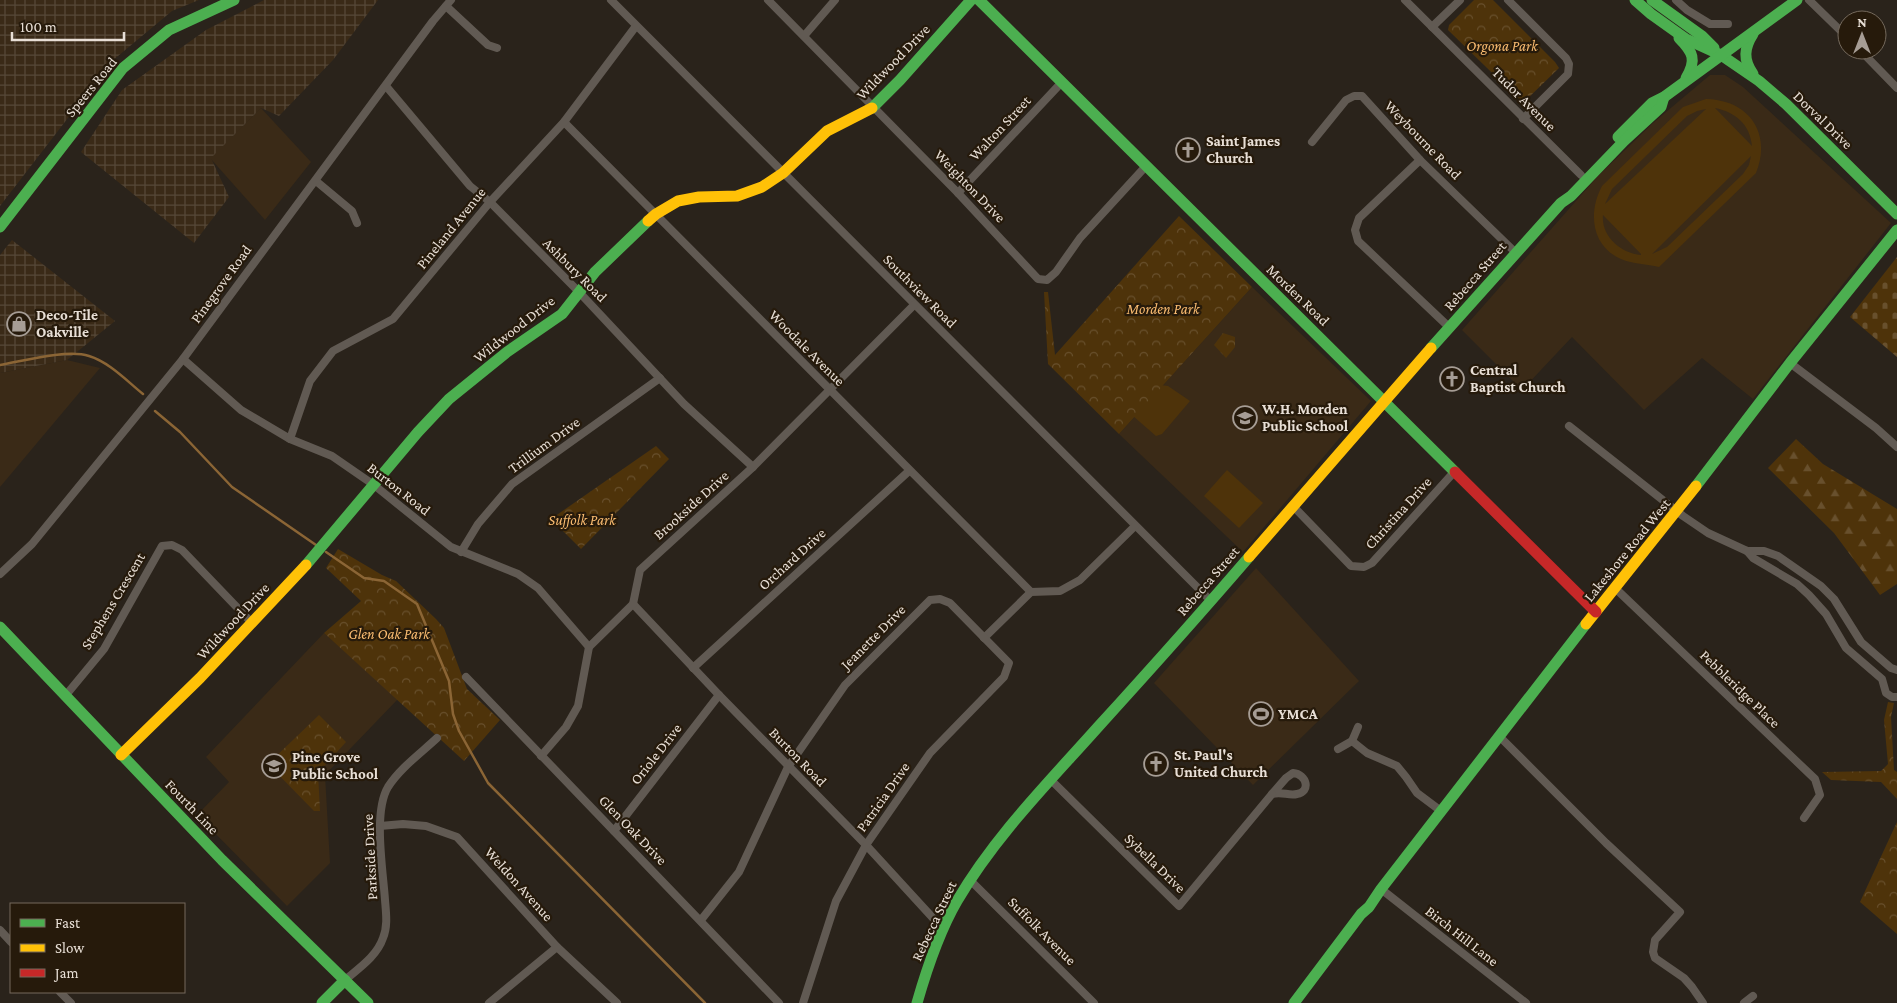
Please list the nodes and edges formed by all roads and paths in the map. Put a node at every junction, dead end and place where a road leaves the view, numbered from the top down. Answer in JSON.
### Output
{"nodes":[{"id":1,"x":234,"y":0,"type":"edge"},
{"id":2,"x":611,"y":0,"type":"edge"},
{"id":3,"x":768,"y":0,"type":"edge"},
{"id":4,"x":836,"y":0,"type":"edge"},
{"id":5,"x":971,"y":0,"type":"edge"},
{"id":6,"x":979,"y":0,"type":"edge"},
{"id":7,"x":1405,"y":0,"type":"edge"},
{"id":8,"x":1460,"y":0,"type":"edge"},
{"id":9,"x":1508,"y":0,"type":"edge"},
{"id":10,"x":1635,"y":0,"type":"edge"},
{"id":11,"x":1652,"y":0,"type":"edge"},
{"id":12,"x":1676,"y":0,"type":"edge"},
{"id":13,"x":1797,"y":0,"type":"edge"},
{"id":14,"x":1809,"y":0,"type":"edge"},
{"id":15,"x":449,"y":3,"type":"edge"},
{"id":16,"x":1728,"y":24,"type":"dead end"},
{"id":17,"x":636,"y":26,"type":"junction"},
{"id":18,"x":1432,"y":27,"type":"junction"},
{"id":19,"x":1837,"y":27,"type":"edge"},
{"id":20,"x":1669,"y":28,"type":"junction"},
{"id":21,"x":1758,"y":28,"type":"junction"},
{"id":22,"x":804,"y":36,"type":"junction"},
{"id":23,"x":497,"y":48,"type":"dead end"},
{"id":24,"x":1721,"y":55,"type":"junction"},
{"id":25,"x":1870,"y":60,"type":"edge"},
{"id":26,"x":1759,"y":81,"type":"junction"},
{"id":27,"x":1062,"y":82,"type":"junction"},
{"id":28,"x":1681,"y":85,"type":"junction"},
{"id":29,"x":386,"y":86,"type":"junction"},
{"id":30,"x":1897,"y":88,"type":"edge"},
{"id":31,"x":1664,"y":97,"type":"junction"},
{"id":32,"x":873,"y":108,"type":"junction"},
{"id":33,"x":1524,"y":118,"type":"junction"},
{"id":34,"x":564,"y":122,"type":"junction"},
{"id":35,"x":1312,"y":142,"type":"dead end"},
{"id":36,"x":1420,"y":160,"type":"junction"},
{"id":37,"x":1146,"y":166,"type":"junction"},
{"id":38,"x":783,"y":174,"type":"junction"},
{"id":39,"x":1581,"y":176,"type":"junction"},
{"id":40,"x":316,"y":181,"type":"junction"},
{"id":41,"x":958,"y":193,"type":"junction"},
{"id":42,"x":490,"y":202,"type":"junction"},
{"id":43,"x":1561,"y":202,"type":"junction"},
{"id":44,"x":656,"y":214,"type":"junction"},
{"id":45,"x":1897,"y":214,"type":"edge"},
{"id":46,"x":357,"y":223,"type":"dead end"},
{"id":47,"x":0,"y":227,"type":"edge"},
{"id":48,"x":1897,"y":230,"type":"edge"},
{"id":49,"x":1516,"y":253,"type":"junction"},
{"id":50,"x":579,"y":292,"type":"junction"},
{"id":51,"x":914,"y":306,"type":"junction"},
{"id":52,"x":1450,"y":328,"type":"junction"},
{"id":53,"x":183,"y":360,"type":"junction"},
{"id":54,"x":1790,"y":363,"type":"junction"},
{"id":55,"x":660,"y":378,"type":"junction"},
{"id":56,"x":830,"y":390,"type":"junction"},
{"id":57,"x":1384,"y":400,"type":"junction"},
{"id":58,"x":1569,"y":426,"type":"dead end"},
{"id":59,"x":290,"y":439,"type":"junction"},
{"id":60,"x":1897,"y":447,"type":"edge"},
{"id":61,"x":753,"y":467,"type":"junction"},
{"id":62,"x":909,"y":471,"type":"junction"},
{"id":63,"x":1455,"y":471,"type":"junction"},
{"id":64,"x":374,"y":485,"type":"junction"},
{"id":65,"x":1293,"y":506,"type":"junction"},
{"id":66,"x":1678,"y":511,"type":"junction"},
{"id":67,"x":1134,"y":526,"type":"junction"},
{"id":68,"x":1747,"y":550,"type":"junction"},
{"id":69,"x":462,"y":552,"type":"junction"},
{"id":70,"x":0,"y":574,"type":"edge"},
{"id":71,"x":1805,"y":574,"type":"junction"},
{"id":72,"x":1798,"y":584,"type":"junction"},
{"id":73,"x":1615,"y":588,"type":"junction"},
{"id":74,"x":1031,"y":592,"type":"junction"},
{"id":75,"x":1211,"y":600,"type":"junction"},
{"id":76,"x":633,"y":604,"type":"junction"},
{"id":77,"x":1596,"y":612,"type":"junction"},
{"id":78,"x":1845,"y":619,"type":"junction"},
{"id":79,"x":252,"y":623,"type":"junction"},
{"id":80,"x":1833,"y":625,"type":"junction"},
{"id":81,"x":0,"y":628,"type":"edge"},
{"id":82,"x":984,"y":638,"type":"junction"},
{"id":83,"x":589,"y":647,"type":"junction"},
{"id":84,"x":693,"y":668,"type":"junction"},
{"id":85,"x":1894,"y":669,"type":"edge"},
{"id":86,"x":466,"y":677,"type":"dead end"},
{"id":87,"x":1882,"y":679,"type":"junction"},
{"id":88,"x":66,"y":695,"type":"junction"},
{"id":89,"x":719,"y":695,"type":"junction"},
{"id":90,"x":1897,"y":697,"type":"edge"},
{"id":91,"x":1358,"y":727,"type":"dead end"},
{"id":92,"x":1499,"y":736,"type":"junction"},
{"id":93,"x":437,"y":738,"type":"dead end"},
{"id":94,"x":1352,"y":740,"type":"junction"},
{"id":95,"x":1338,"y":749,"type":"dead end"},
{"id":96,"x":121,"y":755,"type":"junction"},
{"id":97,"x":541,"y":756,"type":"junction"},
{"id":98,"x":788,"y":767,"type":"junction"},
{"id":99,"x":1051,"y":780,"type":"junction"},
{"id":100,"x":1272,"y":794,"type":"dead end"},
{"id":101,"x":1441,"y":811,"type":"junction"},
{"id":102,"x":1804,"y":818,"type":"dead end"},
{"id":103,"x":380,"y":826,"type":"junction"},
{"id":104,"x":614,"y":831,"type":"junction"},
{"id":105,"x":866,"y":845,"type":"junction"},
{"id":106,"x":970,"y":880,"type":"junction"},
{"id":107,"x":1381,"y":889,"type":"junction"},
{"id":108,"x":702,"y":920,"type":"junction"},
{"id":109,"x":943,"y":929,"type":"junction"},
{"id":110,"x":0,"y":930,"type":"edge"},
{"id":111,"x":10,"y":941,"type":"edge"},
{"id":112,"x":557,"y":947,"type":"junction"},
{"id":113,"x":345,"y":980,"type":"junction"},
{"id":114,"x":61,"y":993,"type":"edge"},
{"id":115,"x":1753,"y":996,"type":"dead end"},
{"id":116,"x":71,"y":1003,"type":"edge"},
{"id":117,"x":322,"y":1003,"type":"edge"},
{"id":118,"x":368,"y":1003,"type":"edge"},
{"id":119,"x":489,"y":1003,"type":"edge"},
{"id":120,"x":617,"y":1003,"type":"edge"},
{"id":121,"x":779,"y":1003,"type":"edge"},
{"id":122,"x":803,"y":1003,"type":"edge"},
{"id":123,"x":916,"y":1003,"type":"edge"},
{"id":124,"x":1094,"y":1003,"type":"edge"},
{"id":125,"x":1294,"y":1003,"type":"edge"},
{"id":126,"x":1526,"y":1003,"type":"edge"},
{"id":127,"x":1703,"y":1003,"type":"edge"},
{"id":128,"x":1744,"y":1003,"type":"edge"}],
"edges":[{"from":1,"to":47,"type":"main road","name":"Speers Road"},
{"from":2,"to":17,"type":"street","name":"Southview Road"},
{"from":3,"to":22,"type":"street","name":"Weighton Drive"},
{"from":4,"to":22,"type":"street"},
{"from":5,"to":32,"type":"main road","name":"Wildwood Drive"},
{"from":6,"to":27,"type":"main road","name":"Morden Road"},
{"from":7,"to":18,"type":"street","name":"Tudor Avenue"},
{"from":8,"to":18,"type":"street"},
{"from":9,"to":33,"type":"street"},
{"from":10,"to":20,"type":"main road","name":"Dorval Drive"},
{"from":11,"to":24,"type":"main road","name":"Dorval Drive"},
{"from":12,"to":16,"type":"street"},
{"from":13,"to":21,"type":"main road","name":"Rebecca Street"},
{"from":14,"to":19,"type":"street"},
{"from":15,"to":23,"type":"street"},
{"from":15,"to":29,"type":"street","name":"Pinegrove Road"},
{"from":17,"to":34,"type":"street","name":"Pineland Avenue"},
{"from":17,"to":38,"type":"street","name":"Southview Road"},
{"from":18,"to":33,"type":"street","name":"Tudor Avenue"},
{"from":20,"to":24,"type":"main road","name":"Dorval Drive"},
{"from":20,"to":28,"type":"main road"},
{"from":21,"to":24,"type":"main road","name":"Rebecca Street"},
{"from":21,"to":26,"type":"main road"},
{"from":22,"to":32,"type":"street","name":"Weighton Drive"},
{"from":24,"to":26,"type":"main road","name":"Dorval Drive"},
{"from":24,"to":28,"type":"main road","name":"Rebecca Street"},
{"from":25,"to":30,"type":"street"},
{"from":26,"to":45,"type":"main road","name":"Dorval Drive"},
{"from":27,"to":37,"type":"main road","name":"Morden Road"},
{"from":27,"to":41,"type":"street","name":"Walton Street"},
{"from":28,"to":31,"type":"main road","name":"Rebecca Street"},
{"from":29,"to":40,"type":"street","name":"Pinegrove Road"},
{"from":29,"to":42,"type":"street","name":"Ashbury Road"},
{"from":31,"to":39,"type":"main road","name":"Rebecca Street"},
{"from":31,"to":43,"type":"main road","name":"Rebecca Street"},
{"from":32,"to":38,"type":"main road","name":"Wildwood Drive"},
{"from":32,"to":41,"type":"street","name":"Weighton Drive"},
{"from":33,"to":39,"type":"street","name":"Tudor Avenue"},
{"from":34,"to":42,"type":"street","name":"Pineland Avenue"},
{"from":34,"to":44,"type":"street","name":"Woodale Avenue"},
{"from":35,"to":36,"type":"street","name":"Weybourne Road"},
{"from":36,"to":49,"type":"street","name":"Weybourne Road"},
{"from":36,"to":52,"type":"street"},
{"from":37,"to":41,"type":"street","name":"Weighton Drive"},
{"from":37,"to":57,"type":"main road","name":"Morden Road"},
{"from":38,"to":44,"type":"main road","name":"Wildwood Drive"},
{"from":38,"to":51,"type":"street","name":"Southview Road"},
{"from":39,"to":43,"type":"main road","name":"Rebecca Street"},
{"from":40,"to":46,"type":"street"},
{"from":40,"to":53,"type":"street","name":"Pinegrove Road"},
{"from":42,"to":50,"type":"street","name":"Ashbury Road"},
{"from":42,"to":59,"type":"street","name":"Pineland Avenue"},
{"from":43,"to":49,"type":"main road","name":"Rebecca Street"},
{"from":44,"to":50,"type":"main road","name":"Wildwood Drive"},
{"from":44,"to":56,"type":"street","name":"Woodale Avenue"},
{"from":48,"to":54,"type":"main road","name":"Lakeshore Road West"},
{"from":49,"to":52,"type":"main road","name":"Rebecca Street"},
{"from":50,"to":55,"type":"street","name":"Ashbury Road"},
{"from":50,"to":64,"type":"main road","name":"Wildwood Drive"},
{"from":51,"to":56,"type":"street","name":"Brookside Drive"},
{"from":51,"to":67,"type":"street","name":"Southview Road"},
{"from":52,"to":57,"type":"main road","name":"Rebecca Street"},
{"from":53,"to":59,"type":"street","name":"Burton Road"},
{"from":53,"to":70,"type":"street","name":"Pinegrove Road"},
{"from":54,"to":60,"type":"street"},
{"from":54,"to":66,"type":"main road","name":"Lakeshore Road West"},
{"from":55,"to":61,"type":"street","name":"Ashbury Road"},
{"from":55,"to":69,"type":"street","name":"Trillium Drive"},
{"from":56,"to":61,"type":"street","name":"Brookside Drive"},
{"from":56,"to":62,"type":"street","name":"Woodale Avenue"},
{"from":57,"to":63,"type":"main road","name":"Morden Road"},
{"from":57,"to":65,"type":"main road","name":"Rebecca Street"},
{"from":58,"to":66,"type":"street"},
{"from":59,"to":64,"type":"street","name":"Burton Road"},
{"from":61,"to":76,"type":"street","name":"Brookside Drive"},
{"from":62,"to":74,"type":"street","name":"Woodale Avenue"},
{"from":62,"to":84,"type":"street","name":"Orchard Drive"},
{"from":63,"to":65,"type":"street","name":"Christina Drive"},
{"from":63,"to":77,"type":"main road","name":"Morden Road"},
{"from":64,"to":69,"type":"street","name":"Burton Road"},
{"from":64,"to":79,"type":"main road","name":"Wildwood Drive"},
{"from":65,"to":75,"type":"main road","name":"Rebecca Street"},
{"from":66,"to":68,"type":"street"},
{"from":66,"to":73,"type":"main road","name":"Lakeshore Road West"},
{"from":67,"to":74,"type":"street"},
{"from":67,"to":75,"type":"street","name":"Southview Road"},
{"from":68,"to":71,"type":"street"},
{"from":68,"to":72,"type":"street"},
{"from":69,"to":83,"type":"street","name":"Burton Road"},
{"from":71,"to":72,"type":"street"},
{"from":71,"to":78,"type":"street"},
{"from":72,"to":80,"type":"street"},
{"from":73,"to":77,"type":"main road","name":"Lakeshore Road West"},
{"from":73,"to":102,"type":"street","name":"Pebbleridge Place"},
{"from":74,"to":82,"type":"street"},
{"from":75,"to":99,"type":"main road","name":"Rebecca Street"},
{"from":76,"to":83,"type":"street"},
{"from":76,"to":84,"type":"street","name":"Burton Road"},
{"from":77,"to":92,"type":"main road","name":"Lakeshore Road West"},
{"from":78,"to":80,"type":"street"},
{"from":78,"to":85,"type":"street"},
{"from":79,"to":88,"type":"street","name":"Stephens Crescent"},
{"from":79,"to":96,"type":"main road","name":"Wildwood Drive"},
{"from":80,"to":87,"type":"street"},
{"from":81,"to":88,"type":"main road","name":"Fourth Line"},
{"from":82,"to":98,"type":"street","name":"Jeanette Drive"},
{"from":82,"to":105,"type":"street","name":"Patricia Drive"},
{"from":83,"to":97,"type":"street"},
{"from":84,"to":89,"type":"street","name":"Burton Road"},
{"from":85,"to":87,"type":"street"},
{"from":86,"to":97,"type":"street","name":"Glen Oak Drive"},
{"from":87,"to":90,"type":"street"},
{"from":88,"to":96,"type":"main road","name":"Fourth Line"},
{"from":89,"to":98,"type":"street","name":"Burton Road"},
{"from":89,"to":104,"type":"street","name":"Oriole Drive"},
{"from":91,"to":94,"type":"street"},
{"from":92,"to":101,"type":"main road","name":"Lakeshore Road West"},
{"from":92,"to":127,"type":"street"},
{"from":93,"to":103,"type":"street","name":"Parkside Drive"},
{"from":94,"to":95,"type":"street"},
{"from":94,"to":101,"type":"street"},
{"from":96,"to":113,"type":"main road","name":"Fourth Line"},
{"from":97,"to":104,"type":"street","name":"Glen Oak Drive"},
{"from":98,"to":105,"type":"street","name":"Burton Road"},
{"from":98,"to":108,"type":"street","name":"Jeanette Drive"},
{"from":99,"to":100,"type":"street","name":"Sybella Drive"},
{"from":99,"to":106,"type":"main road","name":"Rebecca Street"},
{"from":101,"to":107,"type":"main road","name":"Lakeshore Road West"},
{"from":103,"to":112,"type":"street","name":"Weldon Avenue"},
{"from":103,"to":113,"type":"street","name":"Parkside Drive"},
{"from":104,"to":108,"type":"street","name":"Glen Oak Drive"},
{"from":105,"to":109,"type":"street","name":"Burton Road"},
{"from":105,"to":122,"type":"street","name":"Patricia Drive"},
{"from":106,"to":109,"type":"main road","name":"Rebecca Street"},
{"from":106,"to":124,"type":"street","name":"Suffolk Avenue"},
{"from":107,"to":125,"type":"main road","name":"Lakeshore Road West"},
{"from":107,"to":126,"type":"street","name":"Birch Hill Lane"},
{"from":108,"to":121,"type":"street","name":"Glen Oak Drive"},
{"from":109,"to":123,"type":"main road","name":"Rebecca Street"},
{"from":110,"to":111,"type":"street"},
{"from":112,"to":119,"type":"street"},
{"from":112,"to":120,"type":"street","name":"Weldon Avenue"},
{"from":113,"to":117,"type":"main road"},
{"from":113,"to":118,"type":"main road","name":"Fourth Line"},
{"from":114,"to":116,"type":"street"},
{"from":115,"to":128,"type":"street"}]}
